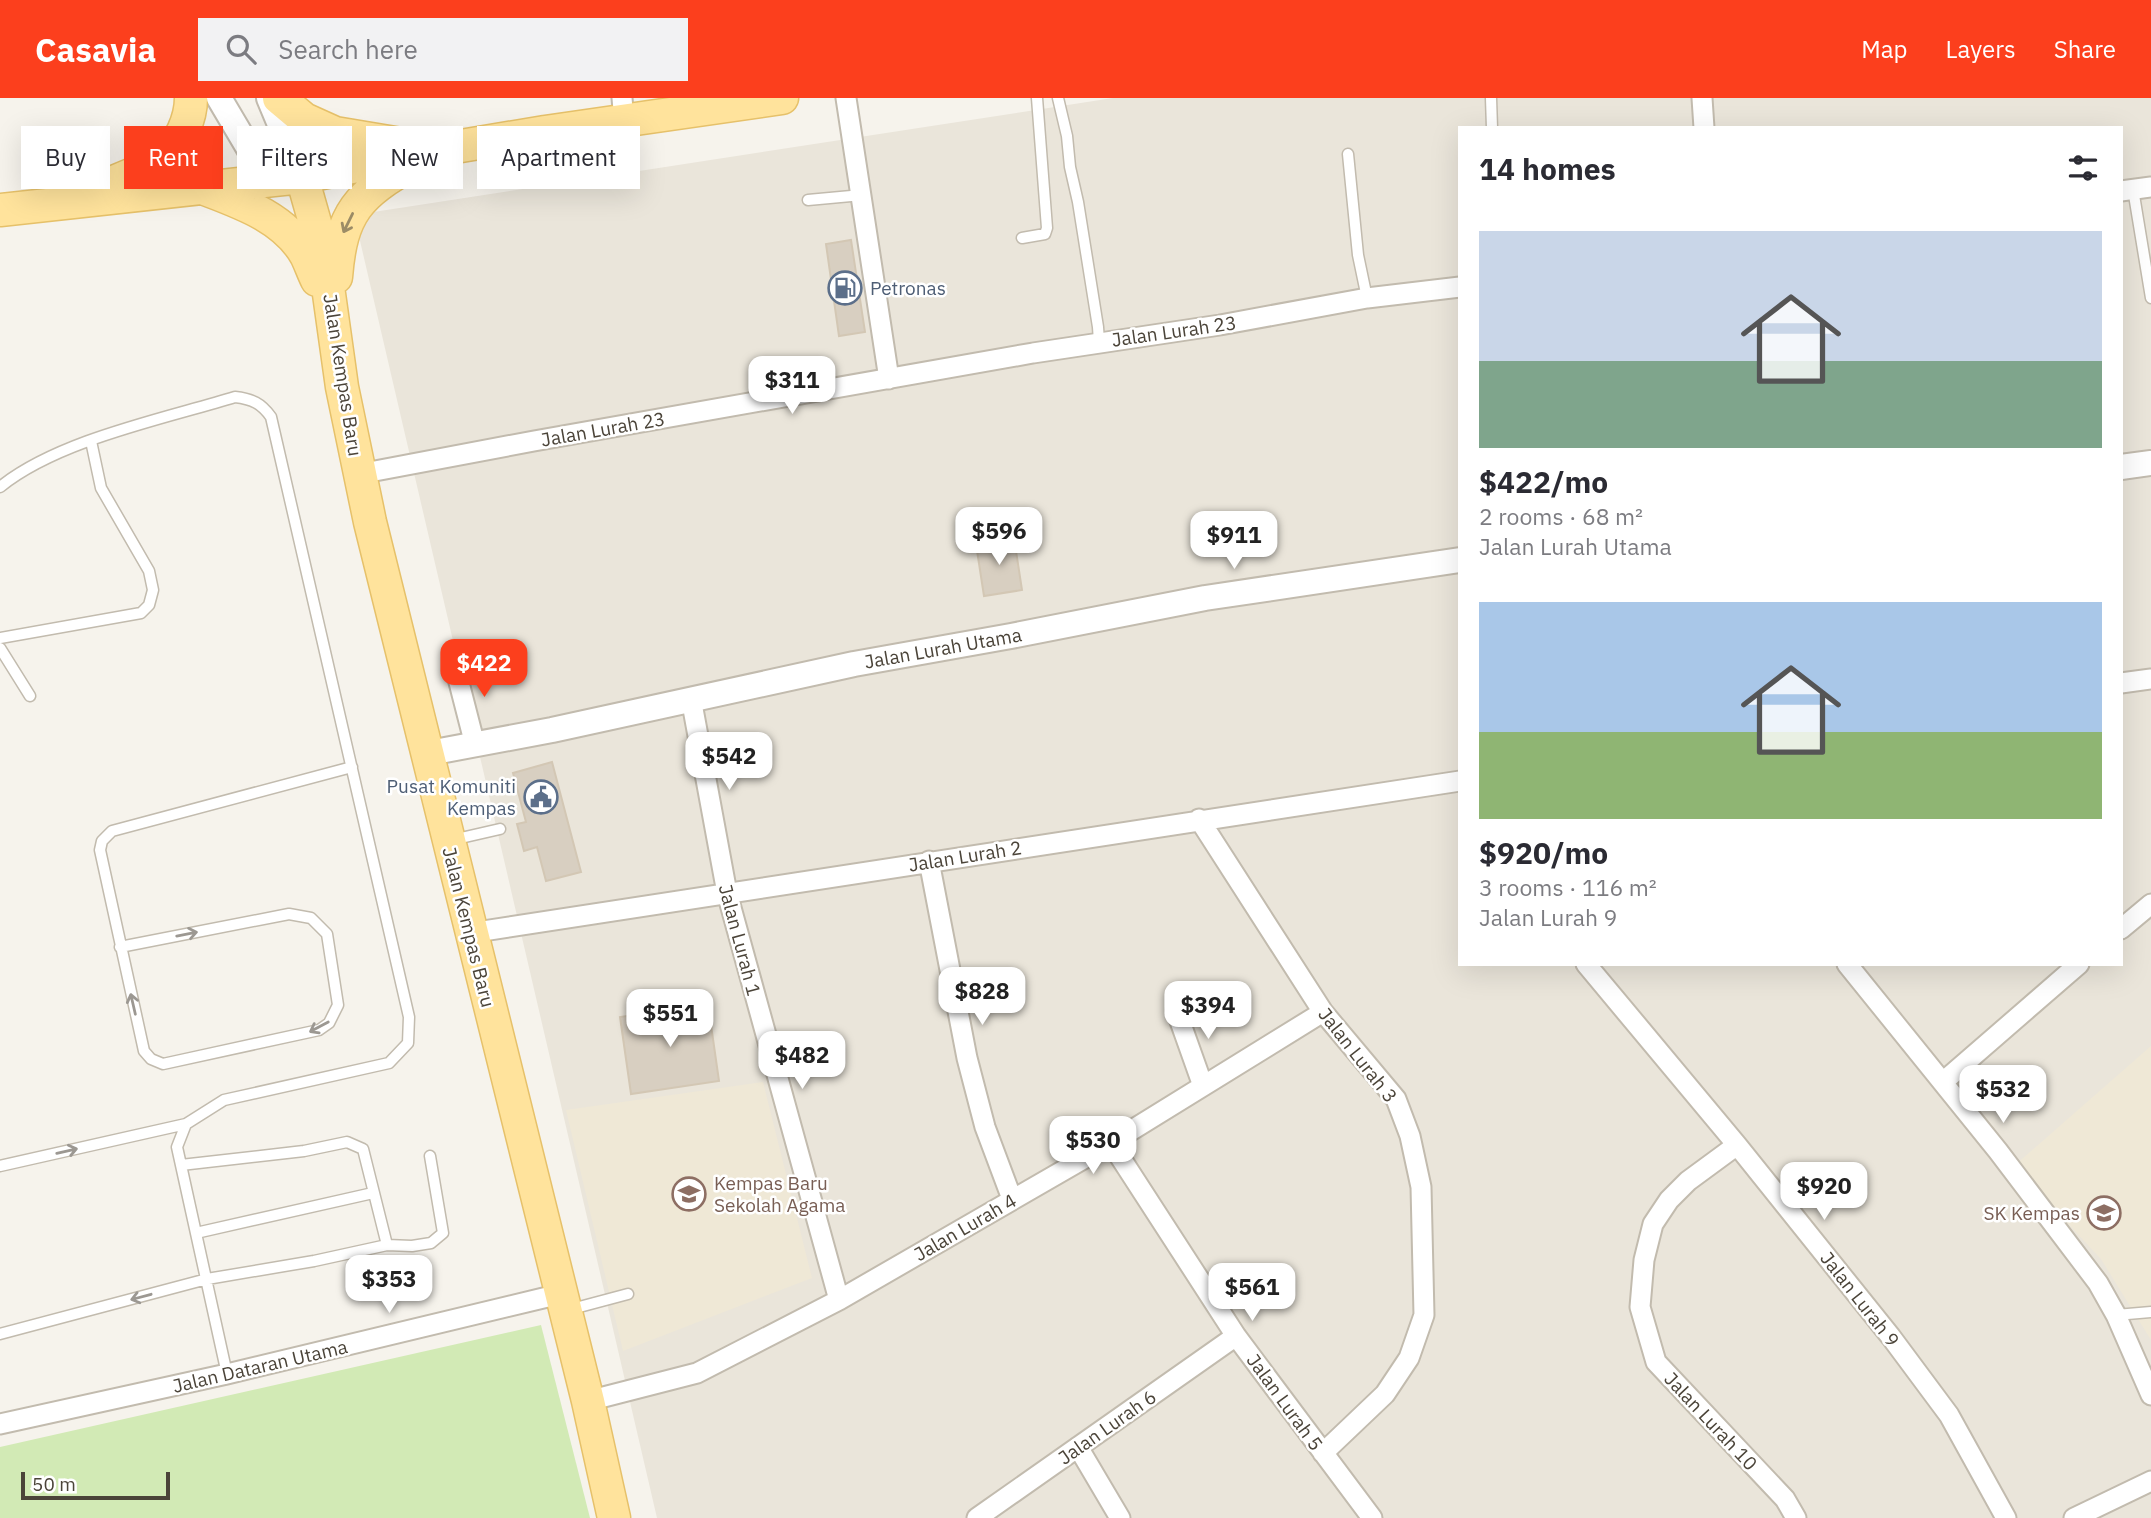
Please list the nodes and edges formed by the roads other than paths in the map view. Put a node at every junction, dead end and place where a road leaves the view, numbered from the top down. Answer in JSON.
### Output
{"nodes":[{"id":1,"x":191,"y":98,"type":"edge"},
{"id":2,"x":219,"y":98,"type":"edge"},
{"id":3,"x":269,"y":98,"type":"edge"},
{"id":4,"x":279,"y":98,"type":"edge"},
{"id":5,"x":782,"y":98,"type":"edge"},
{"id":6,"x":846,"y":98,"type":"edge"},
{"id":7,"x":1037,"y":98,"type":"edge"},
{"id":8,"x":1058,"y":98,"type":"edge"},
{"id":9,"x":1491,"y":98,"type":"edge"},
{"id":10,"x":1702,"y":98,"type":"edge"},
{"id":11,"x":623,"y":109,"type":"edge"},
{"id":12,"x":281,"y":126,"type":"edge"},
{"id":13,"x":1492,"y":126,"type":"edge"},
{"id":14,"x":1704,"y":126,"type":"edge"},
{"id":15,"x":237,"y":129,"type":"edge"},
{"id":16,"x":366,"y":138,"type":"edge"},
{"id":17,"x":463,"y":144,"type":"edge"},
{"id":18,"x":1348,"y":154,"type":"dead end"},
{"id":19,"x":180,"y":189,"type":"edge"},
{"id":20,"x":202,"y":189,"type":"edge"},
{"id":21,"x":275,"y":189,"type":"edge"},
{"id":22,"x":305,"y":189,"type":"edge"},
{"id":23,"x":374,"y":189,"type":"edge"},
{"id":24,"x":2135,"y":189,"type":"edge"},
{"id":25,"x":862,"y":195,"type":"junction"},
{"id":26,"x":808,"y":200,"type":"dead end"},
{"id":27,"x":71,"y":202,"type":"junction"},
{"id":28,"x":0,"y":210,"type":"edge"},
{"id":29,"x":1022,"y":238,"type":"dead end"},
{"id":30,"x":323,"y":251,"type":"junction"},
{"id":31,"x":1458,"y":286,"type":"edge"},
{"id":32,"x":1367,"y":298,"type":"junction"},
{"id":33,"x":2151,"y":298,"type":"edge"},
{"id":34,"x":332,"y":317,"type":"junction"},
{"id":35,"x":1099,"y":342,"type":"junction"},
{"id":36,"x":889,"y":379,"type":"junction"},
{"id":37,"x":90,"y":441,"type":"junction"},
{"id":38,"x":2151,"y":463,"type":"edge"},
{"id":39,"x":2123,"y":467,"type":"edge"},
{"id":40,"x":359,"y":474,"type":"junction"},
{"id":41,"x":0,"y":487,"type":"edge"},
{"id":42,"x":1458,"y":559,"type":"edge"},
{"id":43,"x":0,"y":638,"type":"edge"},
{"id":44,"x":0,"y":648,"type":"edge"},
{"id":45,"x":454,"y":663,"type":"dead end"},
{"id":46,"x":2151,"y":679,"type":"edge"},
{"id":47,"x":2123,"y":683,"type":"edge"},
{"id":48,"x":30,"y":696,"type":"dead end"},
{"id":49,"x":691,"y":698,"type":"junction"},
{"id":50,"x":475,"y":745,"type":"junction"},
{"id":51,"x":429,"y":753,"type":"junction"},
{"id":52,"x":352,"y":767,"type":"junction"},
{"id":53,"x":1458,"y":780,"type":"edge"},
{"id":54,"x":1199,"y":819,"type":"junction"},
{"id":55,"x":500,"y":829,"type":"dead end"},
{"id":56,"x":449,"y":841,"type":"junction"},
{"id":57,"x":929,"y":862,"type":"junction"},
{"id":58,"x":727,"y":893,"type":"junction"},
{"id":59,"x":2151,"y":904,"type":"edge"},
{"id":60,"x":2123,"y":927,"type":"edge"},
{"id":61,"x":470,"y":933,"type":"junction"},
{"id":62,"x":120,"y":947,"type":"junction"},
{"id":63,"x":1588,"y":966,"type":"edge"},
{"id":64,"x":1849,"y":966,"type":"edge"},
{"id":65,"x":2077,"y":966,"type":"edge"},
{"id":66,"x":1176,"y":1010,"type":"dead end"},
{"id":67,"x":1323,"y":1012,"type":"junction"},
{"id":68,"x":1943,"y":1082,"type":"junction"},
{"id":69,"x":1203,"y":1086,"type":"junction"},
{"id":70,"x":186,"y":1124,"type":"junction"},
{"id":71,"x":1111,"y":1143,"type":"junction"},
{"id":72,"x":1737,"y":1145,"type":"junction"},
{"id":73,"x":430,"y":1156,"type":"dead end"},
{"id":74,"x":181,"y":1165,"type":"junction"},
{"id":75,"x":0,"y":1166,"type":"edge"},
{"id":76,"x":373,"y":1194,"type":"junction"},
{"id":77,"x":1012,"y":1199,"type":"junction"},
{"id":78,"x":196,"y":1233,"type":"junction"},
{"id":79,"x":387,"y":1245,"type":"junction"},
{"id":80,"x":207,"y":1279,"type":"junction"},
{"id":81,"x":628,"y":1294,"type":"dead end"},
{"id":82,"x":839,"y":1300,"type":"junction"},
{"id":83,"x":562,"y":1303,"type":"junction"},
{"id":84,"x":2151,"y":1312,"type":"edge"},
{"id":85,"x":2116,"y":1315,"type":"junction"},
{"id":86,"x":0,"y":1334,"type":"edge"},
{"id":87,"x":1236,"y":1336,"type":"junction"},
{"id":88,"x":227,"y":1374,"type":"junction"},
{"id":89,"x":2151,"y":1395,"type":"edge"},
{"id":90,"x":588,"y":1401,"type":"junction"},
{"id":91,"x":0,"y":1424,"type":"edge"},
{"id":92,"x":1078,"y":1447,"type":"junction"},
{"id":93,"x":1323,"y":1453,"type":"junction"},
{"id":94,"x":2151,"y":1481,"type":"edge"},
{"id":95,"x":614,"y":1518,"type":"edge"},
{"id":96,"x":977,"y":1518,"type":"edge"},
{"id":97,"x":1120,"y":1518,"type":"edge"},
{"id":98,"x":1372,"y":1518,"type":"edge"},
{"id":99,"x":1796,"y":1518,"type":"edge"},
{"id":100,"x":2006,"y":1518,"type":"edge"},
{"id":101,"x":2074,"y":1518,"type":"edge"}],
"edges":[{"from":1,"to":27,"type":"main road"},
{"from":2,"to":15,"type":"street"},
{"from":3,"to":12,"type":"street"},
{"from":4,"to":16,"type":"main road"},
{"from":5,"to":11,"type":"main road"},
{"from":6,"to":25,"type":"street"},
{"from":7,"to":29,"type":"lane"},
{"from":8,"to":35,"type":"lane"},
{"from":9,"to":13,"type":"lane"},
{"from":10,"to":14,"type":"street"},
{"from":11,"to":17,"type":"main road"},
{"from":18,"to":32,"type":"lane"},
{"from":19,"to":27,"type":"main road"},
{"from":20,"to":34,"type":"main road"},
{"from":21,"to":30,"type":"main road","name":"Jalan Kempas Baru"},
{"from":22,"to":30,"type":"main road","name":"Jalan Kempas Baru"},
{"from":23,"to":34,"type":"main road","one_way":true},
{"from":24,"to":33,"type":"lane"},
{"from":25,"to":26,"type":"lane"},
{"from":25,"to":36,"type":"street"},
{"from":27,"to":28,"type":"main road"},
{"from":30,"to":34,"type":"main road","name":"Jalan Kempas Baru"},
{"from":31,"to":32,"type":"street","name":"Jalan Lurah 23"},
{"from":32,"to":35,"type":"street","name":"Jalan Lurah 23"},
{"from":34,"to":40,"type":"main road","name":"Jalan Kempas Baru"},
{"from":35,"to":36,"type":"street","name":"Jalan Lurah 23"},
{"from":36,"to":40,"type":"street","name":"Jalan Lurah 23"},
{"from":37,"to":41,"type":"lane"},
{"from":37,"to":43,"type":"lane"},
{"from":37,"to":52,"type":"lane"},
{"from":38,"to":39,"type":"street"},
{"from":40,"to":51,"type":"main road","name":"Jalan Kempas Baru"},
{"from":42,"to":49,"type":"street","name":"Jalan Lurah Utama"},
{"from":44,"to":48,"type":"lane"},
{"from":45,"to":50,"type":"street"},
{"from":46,"to":47,"type":"street"},
{"from":49,"to":50,"type":"street","name":"Jalan Lurah Utama"},
{"from":49,"to":58,"type":"street","name":"Jalan Lurah 1"},
{"from":50,"to":51,"type":"street","name":"Jalan Lurah Utama"},
{"from":51,"to":56,"type":"main road","name":"Jalan Kempas Baru"},
{"from":52,"to":62,"type":"lane"},
{"from":52,"to":70,"type":"lane"},
{"from":53,"to":54,"type":"street","name":"Jalan Lurah 2"},
{"from":54,"to":57,"type":"street","name":"Jalan Lurah 2"},
{"from":54,"to":67,"type":"street","name":"Jalan Lurah 3"},
{"from":55,"to":56,"type":"lane"},
{"from":56,"to":61,"type":"main road","name":"Jalan Kempas Baru"},
{"from":57,"to":58,"type":"street","name":"Jalan Lurah 2"},
{"from":57,"to":77,"type":"street"},
{"from":58,"to":61,"type":"street","name":"Jalan Lurah 2"},
{"from":58,"to":82,"type":"street","name":"Jalan Lurah 1"},
{"from":59,"to":60,"type":"street"},
{"from":61,"to":83,"type":"main road","name":"Jalan Kempas Baru"},
{"from":62,"to":62,"type":"lane","one_way":true},
{"from":63,"to":72,"type":"street","name":"Jalan Lurah 9"},
{"from":64,"to":68,"type":"street"},
{"from":65,"to":68,"type":"street"},
{"from":66,"to":69,"type":"street"},
{"from":67,"to":69,"type":"street","name":"Jalan Lurah 4"},
{"from":67,"to":93,"type":"street","name":"Jalan Lurah 3"},
{"from":68,"to":85,"type":"street"},
{"from":69,"to":71,"type":"street","name":"Jalan Lurah 4"},
{"from":70,"to":74,"type":"lane"},
{"from":75,"to":70,"type":"lane","one_way":true},
{"from":71,"to":77,"type":"street","name":"Jalan Lurah 4"},
{"from":71,"to":87,"type":"street","name":"Jalan Lurah 5"},
{"from":72,"to":99,"type":"street","name":"Jalan Lurah 10"},
{"from":72,"to":100,"type":"street","name":"Jalan Lurah 9"},
{"from":73,"to":79,"type":"lane"},
{"from":74,"to":76,"type":"lane"},
{"from":74,"to":78,"type":"lane"},
{"from":76,"to":78,"type":"lane"},
{"from":76,"to":79,"type":"lane"},
{"from":77,"to":82,"type":"street","name":"Jalan Lurah 4"},
{"from":78,"to":80,"type":"lane"},
{"from":79,"to":80,"type":"lane"},
{"from":80,"to":86,"type":"lane","one_way":true},
{"from":80,"to":88,"type":"lane"},
{"from":81,"to":83,"type":"lane"},
{"from":82,"to":90,"type":"street","name":"Jalan Lurah 4"},
{"from":83,"to":88,"type":"street","name":"Jalan Dataran Utama"},
{"from":83,"to":90,"type":"main road","name":"Jalan Kempas Baru"},
{"from":84,"to":85,"type":"lane"},
{"from":85,"to":89,"type":"street"},
{"from":87,"to":92,"type":"street","name":"Jalan Lurah 6"},
{"from":87,"to":93,"type":"street","name":"Jalan Lurah 5"},
{"from":88,"to":91,"type":"street","name":"Jalan Dataran Utama"},
{"from":90,"to":95,"type":"main road","name":"Jalan Kempas Baru"},
{"from":92,"to":96,"type":"street","name":"Jalan Lurah 6"},
{"from":92,"to":97,"type":"street"},
{"from":93,"to":98,"type":"street","name":"Jalan Lurah 5"},
{"from":94,"to":101,"type":"street"}]}
